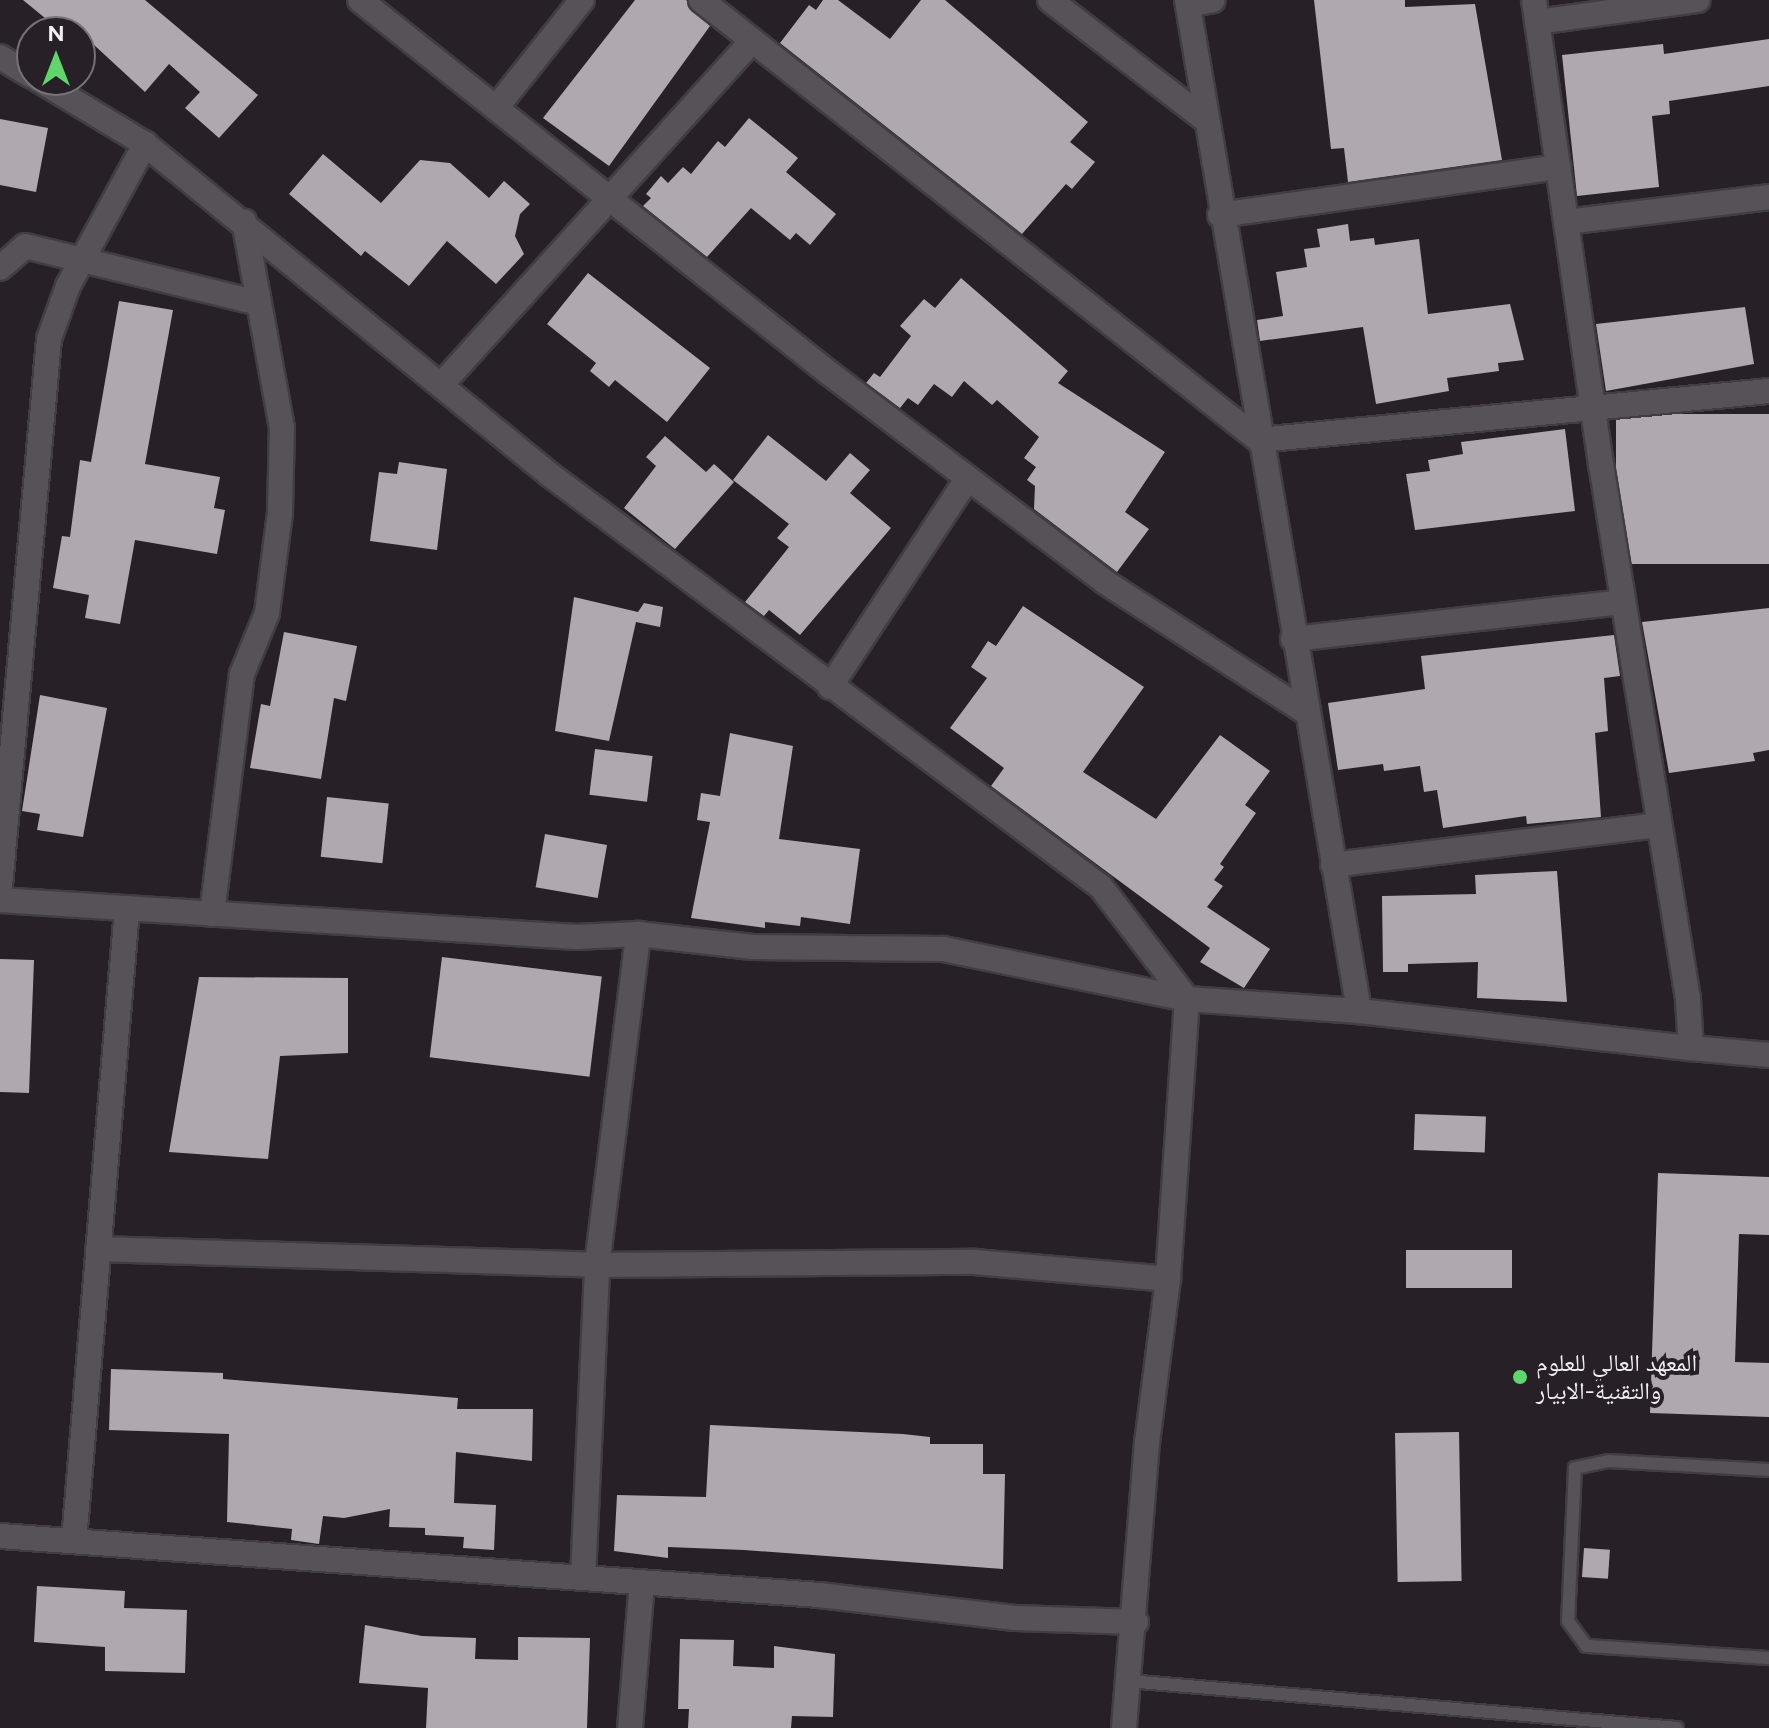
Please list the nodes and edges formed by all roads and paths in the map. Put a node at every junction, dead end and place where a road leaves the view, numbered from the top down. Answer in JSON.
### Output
{"nodes":[{"id":1,"x":360,"y":0,"type":"edge"},
{"id":2,"x":582,"y":0,"type":"edge"},
{"id":3,"x":701,"y":0,"type":"edge"},
{"id":4,"x":1050,"y":0,"type":"edge"},
{"id":5,"x":1213,"y":0,"type":"edge"},
{"id":6,"x":1698,"y":0,"type":"edge"},
{"id":7,"x":1187,"y":2,"type":"edge"},
{"id":8,"x":1535,"y":11,"type":"edge"},
{"id":9,"x":751,"y":42,"type":"junction"},
{"id":10,"x":66,"y":96,"type":"edge"},
{"id":11,"x":496,"y":108,"type":"junction"},
{"id":12,"x":1203,"y":118,"type":"junction"},
{"id":13,"x":145,"y":144,"type":"junction"},
{"id":14,"x":1559,"y":167,"type":"junction"},
{"id":15,"x":1769,"y":197,"type":"edge"},
{"id":16,"x":612,"y":200,"type":"junction"},
{"id":17,"x":1220,"y":215,"type":"junction"},
{"id":18,"x":244,"y":221,"type":"junction"},
{"id":19,"x":1566,"y":222,"type":"junction"},
{"id":20,"x":84,"y":257,"type":"junction"},
{"id":21,"x":0,"y":268,"type":"edge"},
{"id":22,"x":259,"y":303,"type":"junction"},
{"id":23,"x":442,"y":384,"type":"junction"},
{"id":24,"x":1769,"y":391,"type":"edge"},
{"id":25,"x":1595,"y":409,"type":"junction"},
{"id":26,"x":1259,"y":440,"type":"junction"},
{"id":27,"x":968,"y":478,"type":"junction"},
{"id":28,"x":1623,"y":602,"type":"junction"},
{"id":29,"x":1293,"y":639,"type":"junction"},
{"id":30,"x":830,"y":687,"type":"junction"},
{"id":31,"x":1306,"y":712,"type":"junction"},
{"id":32,"x":1658,"y":825,"type":"junction"},
{"id":33,"x":1333,"y":865,"type":"junction"},
{"id":34,"x":0,"y":886,"type":"edge"},
{"id":35,"x":0,"y":900,"type":"edge"},
{"id":36,"x":127,"y":908,"type":"junction"},
{"id":37,"x":212,"y":914,"type":"junction"},
{"id":38,"x":638,"y":934,"type":"junction"},
{"id":39,"x":1187,"y":999,"type":"junction"},
{"id":40,"x":1359,"y":1011,"type":"junction"},
{"id":41,"x":1691,"y":1048,"type":"junction"},
{"id":42,"x":1769,"y":1055,"type":"edge"},
{"id":43,"x":98,"y":1249,"type":"junction"},
{"id":44,"x":597,"y":1265,"type":"junction"},
{"id":45,"x":1168,"y":1279,"type":"junction"},
{"id":46,"x":1769,"y":1470,"type":"edge"},
{"id":47,"x":0,"y":1536,"type":"edge"},
{"id":48,"x":74,"y":1541,"type":"junction"},
{"id":49,"x":583,"y":1578,"type":"junction"},
{"id":50,"x":642,"y":1582,"type":"junction"},
{"id":51,"x":1136,"y":1622,"type":"junction"},
{"id":52,"x":1769,"y":1658,"type":"edge"},
{"id":53,"x":1128,"y":1681,"type":"junction"},
{"id":54,"x":630,"y":1728,"type":"edge"},
{"id":55,"x":1124,"y":1728,"type":"edge"},
{"id":56,"x":1677,"y":1728,"type":"edge"}],
"edges":[{"from":1,"to":11,"type":"street"},
{"from":2,"to":11,"type":"street"},
{"from":3,"to":9,"type":"street"},
{"from":4,"to":12,"type":"street"},
{"from":5,"to":7,"type":"street"},
{"from":6,"to":8,"type":"street"},
{"from":7,"to":12,"type":"street"},
{"from":8,"to":14,"type":"street"},
{"from":9,"to":16,"type":"street"},
{"from":9,"to":26,"type":"street"},
{"from":10,"to":13,"type":"street"},
{"from":11,"to":16,"type":"street"},
{"from":12,"to":17,"type":"street"},
{"from":13,"to":18,"type":"street"},
{"from":13,"to":20,"type":"street"},
{"from":14,"to":17,"type":"street"},
{"from":14,"to":19,"type":"street"},
{"from":15,"to":19,"type":"street"},
{"from":16,"to":23,"type":"street"},
{"from":16,"to":27,"type":"street"},
{"from":17,"to":26,"type":"street"},
{"from":18,"to":22,"type":"street"},
{"from":18,"to":23,"type":"street"},
{"from":19,"to":25,"type":"street"},
{"from":20,"to":21,"type":"street"},
{"from":20,"to":22,"type":"street"},
{"from":20,"to":34,"type":"street"},
{"from":22,"to":37,"type":"street"},
{"from":23,"to":30,"type":"street"},
{"from":24,"to":25,"type":"street"},
{"from":25,"to":26,"type":"street"},
{"from":25,"to":28,"type":"street"},
{"from":26,"to":29,"type":"street"},
{"from":27,"to":30,"type":"street"},
{"from":27,"to":31,"type":"street"},
{"from":28,"to":29,"type":"street"},
{"from":28,"to":32,"type":"street"},
{"from":29,"to":31,"type":"street"},
{"from":30,"to":39,"type":"street"},
{"from":31,"to":33,"type":"street"},
{"from":32,"to":33,"type":"street"},
{"from":32,"to":41,"type":"street"},
{"from":33,"to":40,"type":"street"},
{"from":35,"to":36,"type":"street"},
{"from":36,"to":37,"type":"street"},
{"from":36,"to":43,"type":"street"},
{"from":37,"to":38,"type":"street"},
{"from":38,"to":39,"type":"street"},
{"from":38,"to":44,"type":"street"},
{"from":39,"to":40,"type":"street"},
{"from":39,"to":45,"type":"street"},
{"from":40,"to":41,"type":"street"},
{"from":41,"to":42,"type":"street"},
{"from":43,"to":44,"type":"street"},
{"from":43,"to":48,"type":"street"},
{"from":44,"to":45,"type":"street"},
{"from":44,"to":49,"type":"street"},
{"from":45,"to":51,"type":"street"},
{"from":46,"to":52,"type":"lane"},
{"from":47,"to":48,"type":"street"},
{"from":48,"to":49,"type":"street"},
{"from":49,"to":50,"type":"street"},
{"from":50,"to":51,"type":"street"},
{"from":50,"to":54,"type":"street"},
{"from":51,"to":53,"type":"street"},
{"from":53,"to":55,"type":"street"},
{"from":53,"to":56,"type":"lane"}]}
